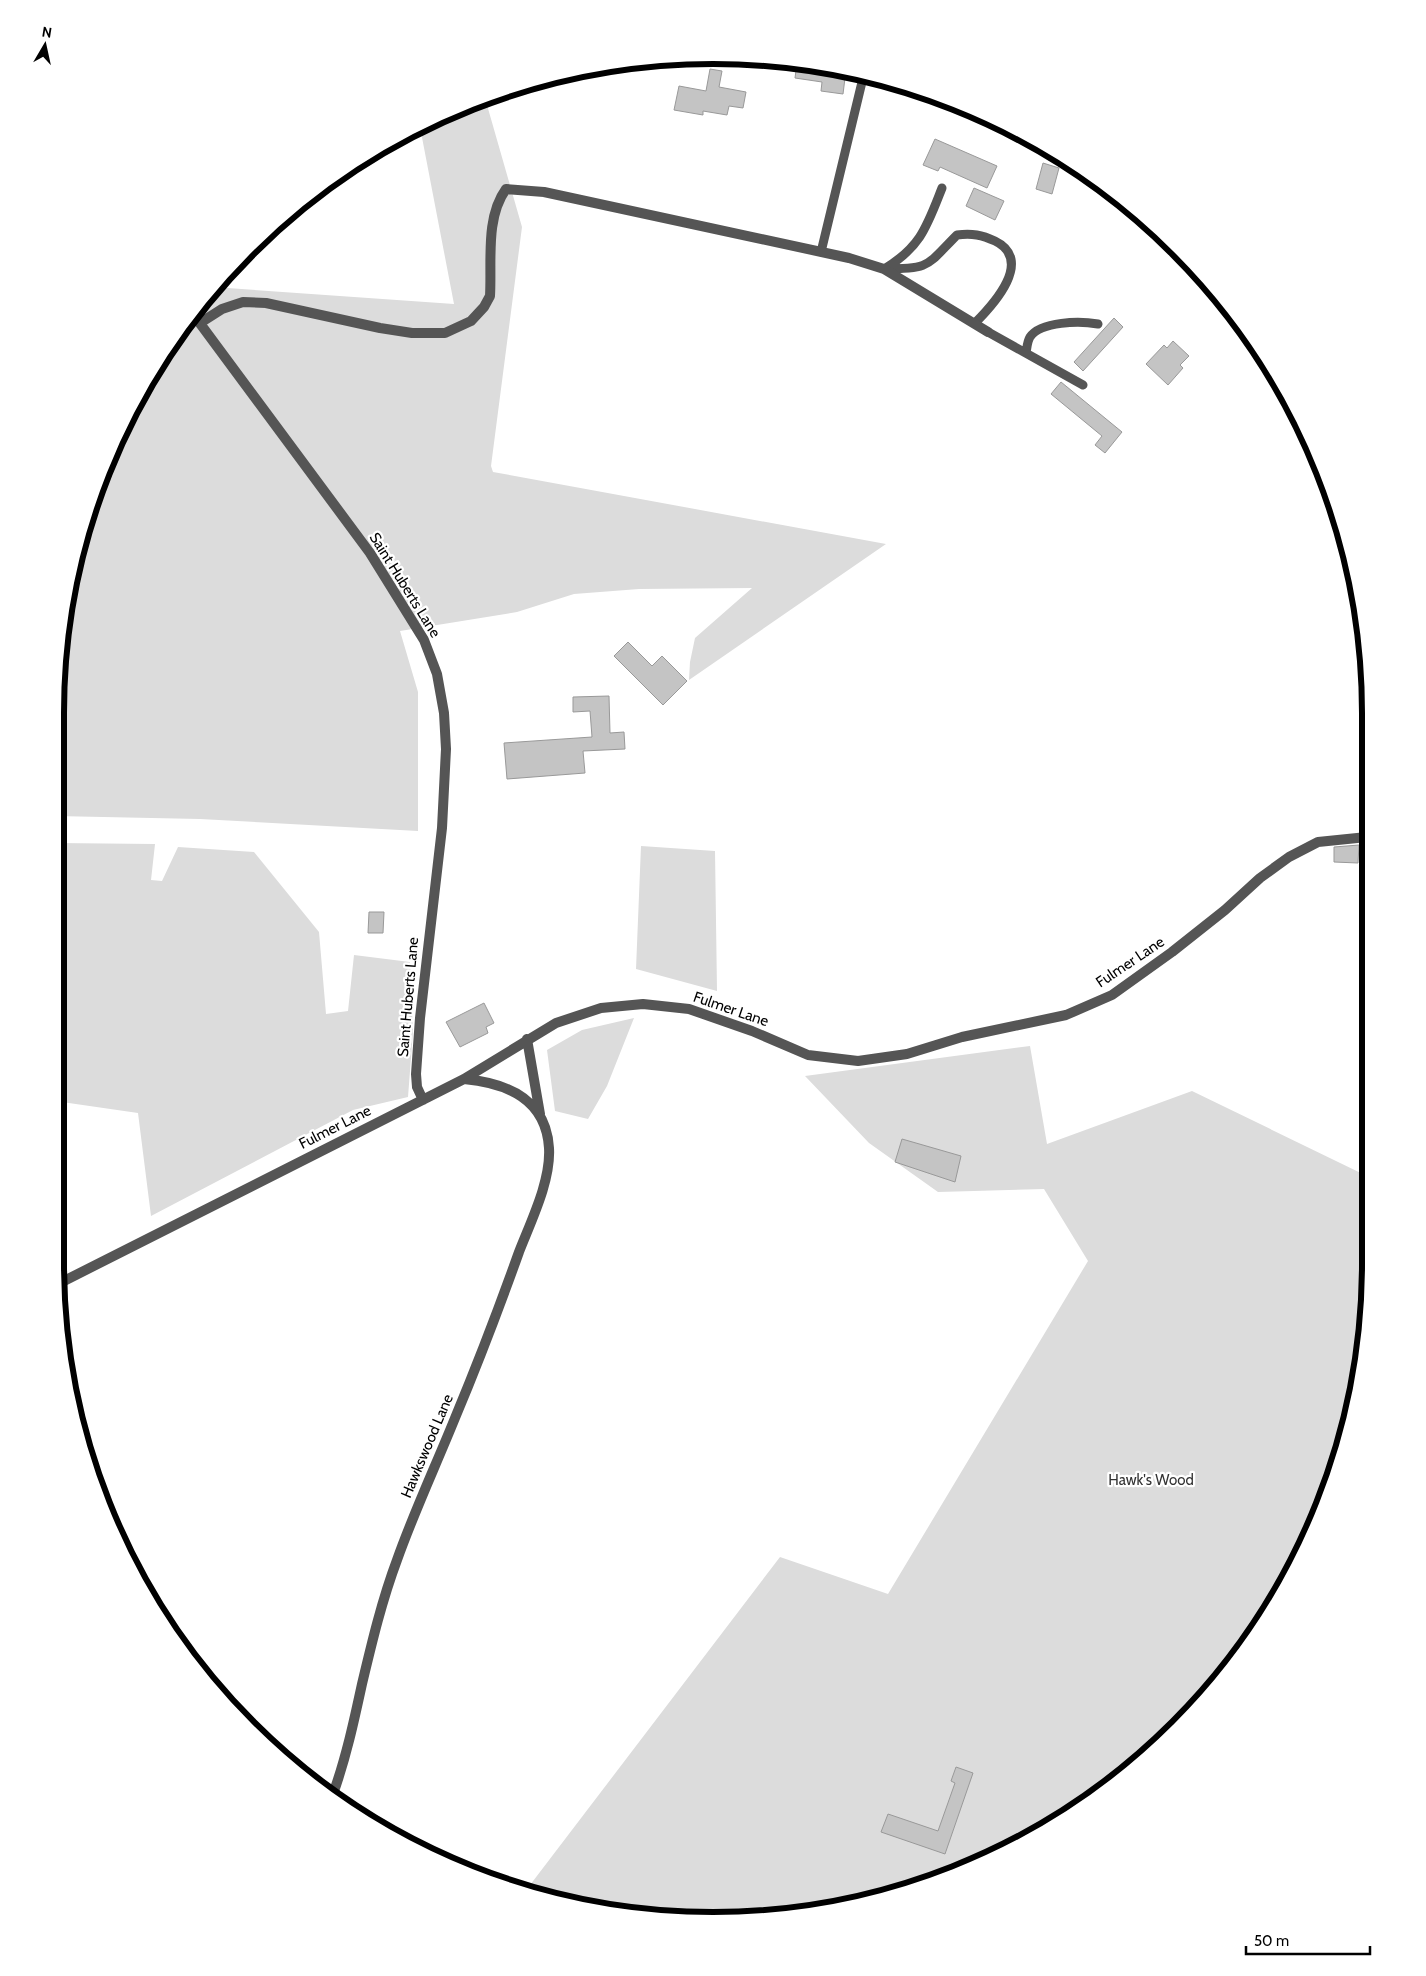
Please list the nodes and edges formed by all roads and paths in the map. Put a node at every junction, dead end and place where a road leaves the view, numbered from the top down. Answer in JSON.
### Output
{"nodes":[{"id":1,"x":863,"y":82,"type":"edge"},
{"id":2,"x":942,"y":188,"type":"dead end"},
{"id":3,"x":822,"y":252,"type":"junction"},
{"id":4,"x":884,"y":269,"type":"junction"},
{"id":5,"x":197,"y":319,"type":"edge"},
{"id":6,"x":200,"y":323,"type":"junction"},
{"id":7,"x":975,"y":323,"type":"junction"},
{"id":8,"x":1098,"y":324,"type":"dead end"},
{"id":9,"x":988,"y":332,"type":"joint"},
{"id":10,"x":1026,"y":353,"type":"junction"},
{"id":11,"x":1083,"y":385,"type":"dead end"},
{"id":12,"x":1362,"y":838,"type":"edge"},
{"id":13,"x":528,"y":1039,"type":"junction"},
{"id":14,"x":464,"y":1079,"type":"junction"},
{"id":15,"x":423,"y":1100,"type":"junction"},
{"id":16,"x":540,"y":1115,"type":"junction"},
{"id":17,"x":64,"y":1281,"type":"edge"},
{"id":18,"x":334,"y":1790,"type":"edge"}],
"edges":[{"from":1,"to":3,"type":"lane"},
{"from":2,"to":4,"type":"lane"},
{"from":3,"to":4,"type":"street"},
{"from":3,"to":6,"type":"street"},
{"from":4,"to":7,"type":"street"},
{"from":4,"to":7,"type":"lane"},
{"from":5,"to":6,"type":"street","name":"Saint Huberts Lane"},
{"from":6,"to":15,"type":"street","name":"Saint Huberts Lane"},
{"from":7,"to":9,"type":"street"},
{"from":8,"to":10,"type":"lane"},
{"from":9,"to":10,"type":"lane"},
{"from":10,"to":11,"type":"lane"},
{"from":12,"to":13,"type":"street","name":"Fulmer Lane"},
{"from":13,"to":14,"type":"street","name":"Fulmer Lane"},
{"from":13,"to":16,"type":"street","name":"Hawkswood Lane"},
{"from":14,"to":15,"type":"street","name":"Fulmer Lane"},
{"from":14,"to":16,"type":"street","name":"Hawkswood Lane"},
{"from":15,"to":17,"type":"street","name":"Fulmer Lane"},
{"from":16,"to":18,"type":"street","name":"Hawkswood Lane"}]}
